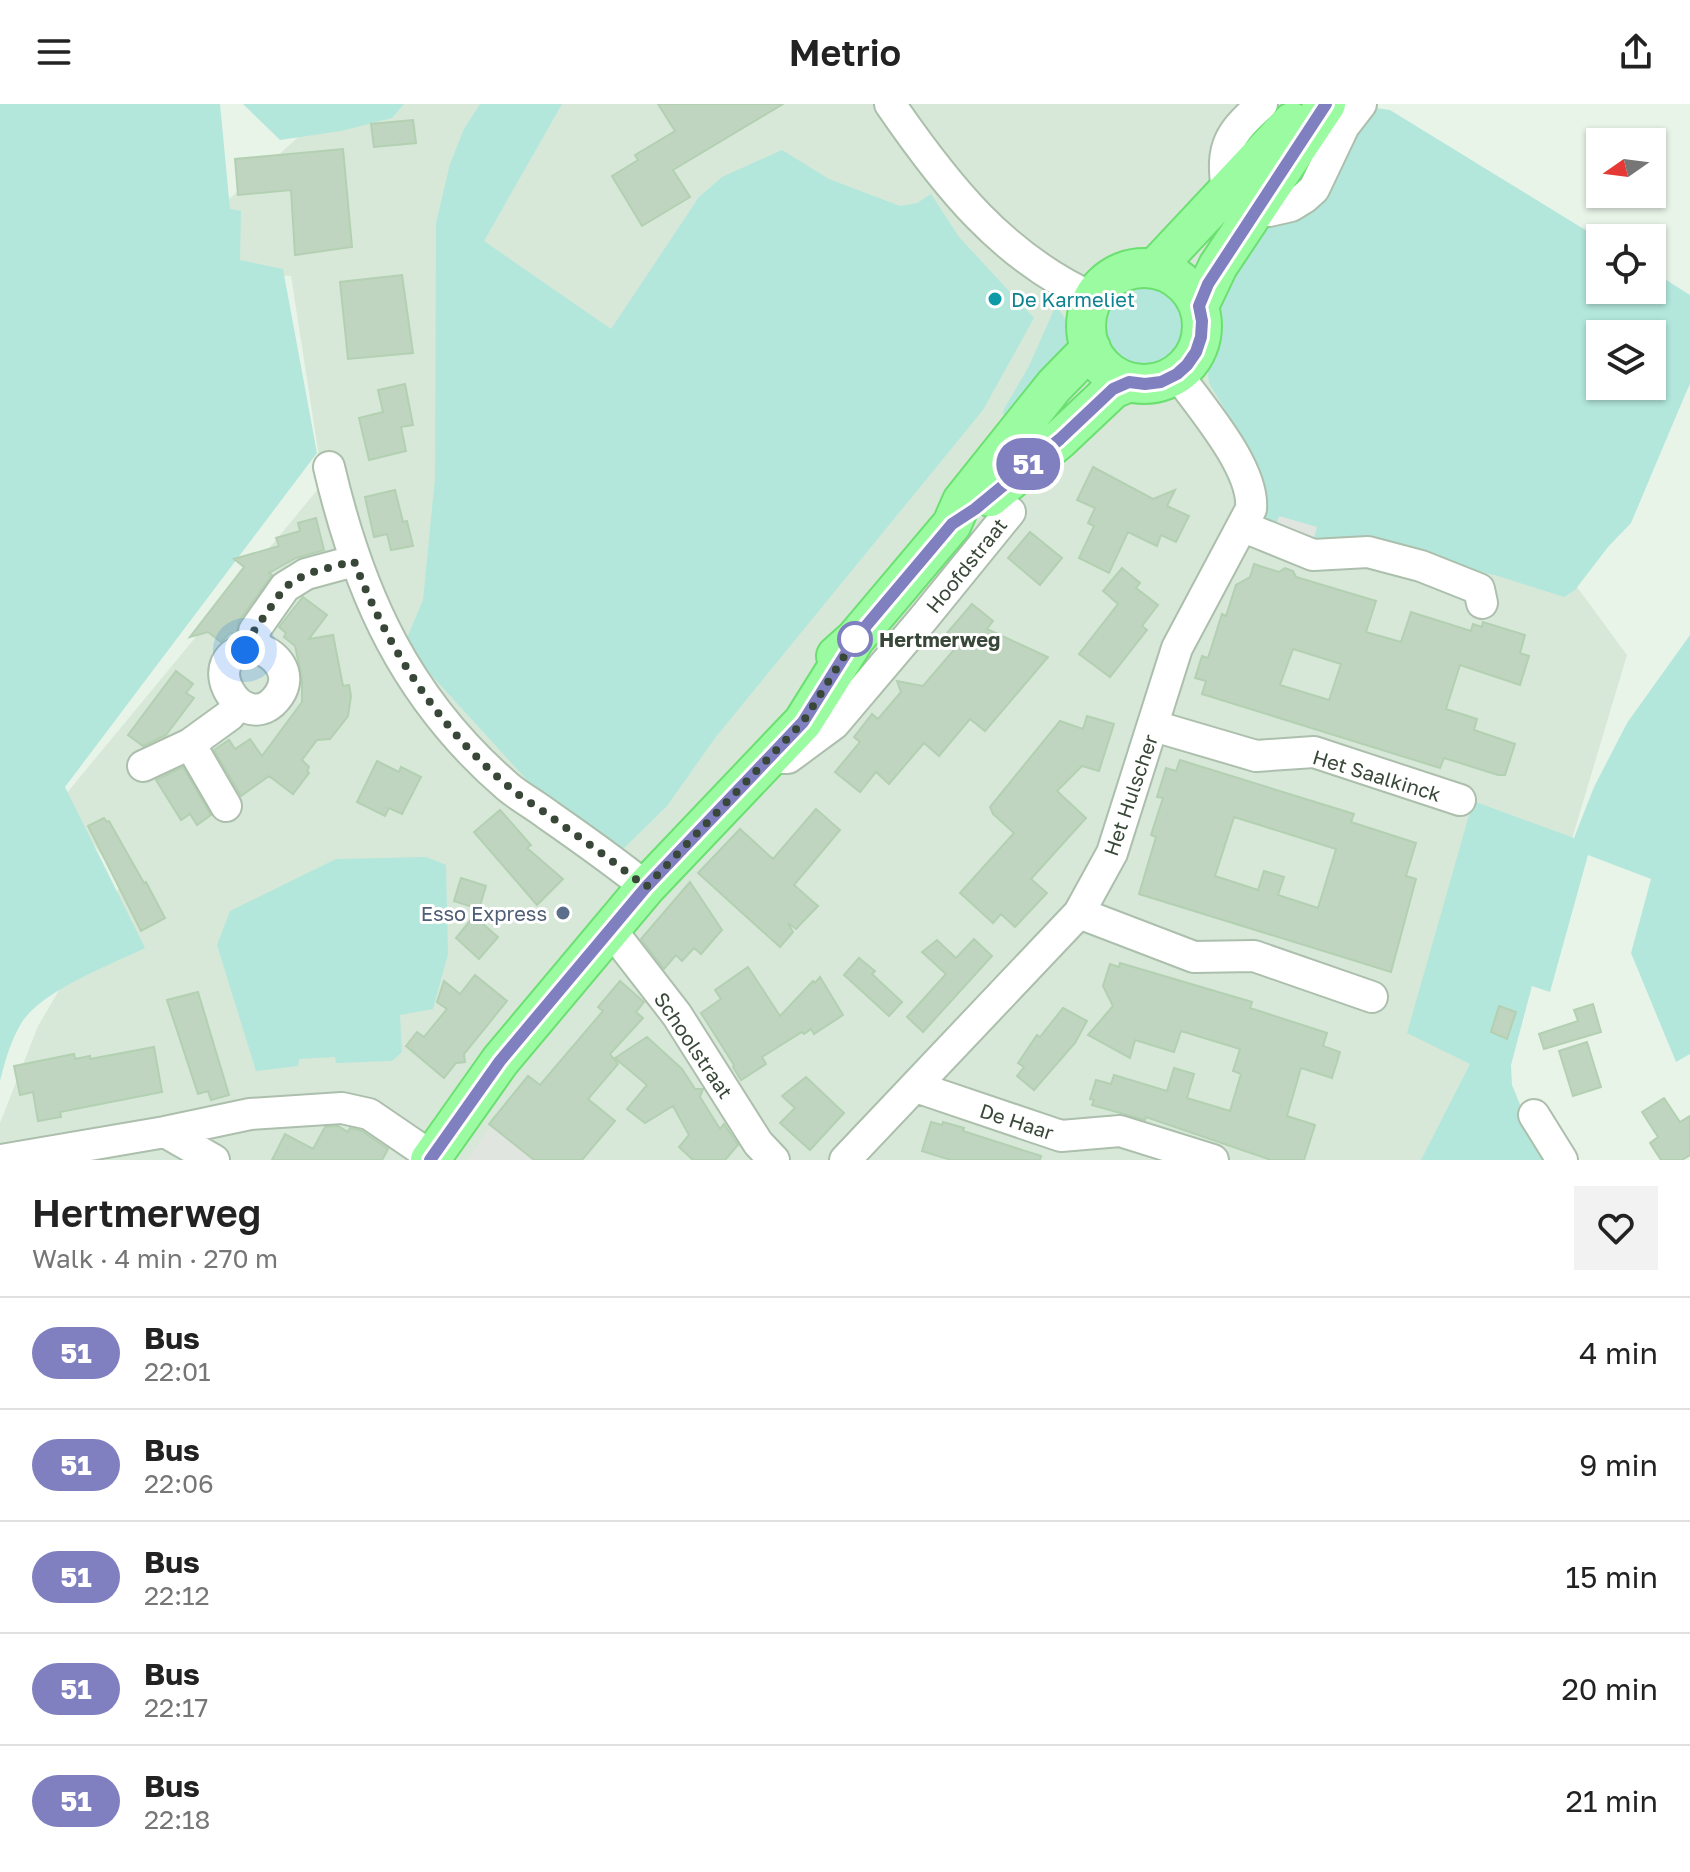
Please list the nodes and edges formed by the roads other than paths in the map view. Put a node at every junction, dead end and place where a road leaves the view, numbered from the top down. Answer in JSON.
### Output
{"nodes":[{"id":1,"x":890,"y":104,"type":"edge"},
{"id":2,"x":1262,"y":104,"type":"edge"},
{"id":3,"x":1308,"y":104,"type":"edge"},
{"id":4,"x":1326,"y":104,"type":"edge"},
{"id":5,"x":1361,"y":104,"type":"edge"},
{"id":6,"x":1241,"y":201,"type":"junction"},
{"id":7,"x":1154,"y":269,"type":"junction"},
{"id":8,"x":1093,"y":298,"type":"junction"},
{"id":9,"x":1199,"y":306,"type":"junction"},
{"id":10,"x":1091,"y":348,"type":"junction"},
{"id":11,"x":1177,"y":374,"type":"junction"},
{"id":12,"x":1129,"y":382,"type":"junction"},
{"id":13,"x":329,"y":467,"type":"dead end"},
{"id":14,"x":1010,"y":512,"type":"dead end"},
{"id":15,"x":952,"y":524,"type":"junction"},
{"id":16,"x":1244,"y":527,"type":"junction"},
{"id":17,"x":354,"y":561,"type":"junction"},
{"id":18,"x":893,"y":594,"type":"junction"},
{"id":19,"x":1482,"y":603,"type":"dead end"},
{"id":20,"x":923,"y":619,"type":"junction"},
{"id":21,"x":855,"y":639,"type":"junction"},
{"id":22,"x":256,"y":648,"type":"junction"},
{"id":23,"x":238,"y":703,"type":"junction"},
{"id":24,"x":1154,"y":726,"type":"junction"},
{"id":25,"x":190,"y":744,"type":"junction"},
{"id":26,"x":766,"y":759,"type":"junction"},
{"id":27,"x":143,"y":766,"type":"dead end"},
{"id":28,"x":1460,"y":800,"type":"dead end"},
{"id":29,"x":226,"y":806,"type":"dead end"},
{"id":30,"x":684,"y":844,"type":"junction"},
{"id":31,"x":646,"y":887,"type":"junction"},
{"id":32,"x":1079,"y":913,"type":"junction"},
{"id":33,"x":609,"y":933,"type":"junction"},
{"id":34,"x":1372,"y":997,"type":"dead end"},
{"id":35,"x":916,"y":1087,"type":"junction"},
{"id":36,"x":1534,"y":1115,"type":"dead end"},
{"id":37,"x":165,"y":1132,"type":"junction"},
{"id":38,"x":431,"y":1159,"type":"edge"},
{"id":39,"x":2,"y":1160,"type":"edge"},
{"id":40,"x":214,"y":1160,"type":"edge"},
{"id":41,"x":774,"y":1160,"type":"edge"},
{"id":42,"x":845,"y":1160,"type":"edge"},
{"id":43,"x":1213,"y":1160,"type":"edge"},
{"id":44,"x":1562,"y":1160,"type":"edge"}],
"edges":[{"from":1,"to":8,"type":"street"},
{"from":2,"to":6,"type":"street"},
{"from":3,"to":6,"type":"main road"},
{"from":4,"to":6,"type":"main road"},
{"from":5,"to":6,"type":"street"},
{"from":6,"to":7,"type":"main road"},
{"from":6,"to":9,"type":"main road"},
{"from":7,"to":8,"type":"main road"},
{"from":7,"to":9,"type":"main road"},
{"from":8,"to":10,"type":"main road"},
{"from":9,"to":11,"type":"main road"},
{"from":10,"to":12,"type":"main road"},
{"from":10,"to":15,"type":"main road","name":"Hoofdstraat"},
{"from":11,"to":12,"type":"main road"},
{"from":11,"to":16,"type":"street","name":"Het Hulscher"},
{"from":12,"to":15,"type":"main road","name":"Hoofdstraat"},
{"from":13,"to":17,"type":"street"},
{"from":14,"to":20,"type":"street","name":"Hoofdstraat"},
{"from":15,"to":18,"type":"main road","name":"Hoofdstraat"},
{"from":16,"to":19,"type":"street"},
{"from":16,"to":24,"type":"street","name":"Het Hulscher"},
{"from":17,"to":22,"type":"street"},
{"from":17,"to":31,"type":"street"},
{"from":18,"to":20,"type":"street","name":"Hoofdstraat"},
{"from":18,"to":21,"type":"main road","name":"Hoofdstraat"},
{"from":20,"to":26,"type":"street","name":"Hoofdstraat"},
{"from":21,"to":26,"type":"main road","name":"Hoofdstraat"},
{"from":21,"to":30,"type":"main road","name":"Hoofdstraat"},
{"from":22,"to":23,"type":"street"},
{"from":22,"to":23,"type":"street"},
{"from":23,"to":25,"type":"street"},
{"from":24,"to":28,"type":"street","name":"Het Saalkinck"},
{"from":24,"to":32,"type":"street","name":"Het Hulscher"},
{"from":25,"to":27,"type":"street"},
{"from":25,"to":29,"type":"street"},
{"from":26,"to":30,"type":"main road","name":"Hoofdstraat"},
{"from":30,"to":31,"type":"main road","name":"Hoofdstraat"},
{"from":31,"to":33,"type":"main road","name":"Hoofdstraat"},
{"from":32,"to":34,"type":"street"},
{"from":32,"to":35,"type":"street","name":"Het Hulscher"},
{"from":33,"to":38,"type":"main road","name":"Hoofdstraat"},
{"from":33,"to":41,"type":"street","name":"Schoolstraat"},
{"from":35,"to":42,"type":"street","name":"Het Hulscher"},
{"from":35,"to":43,"type":"street","name":"De Haar"},
{"from":36,"to":44,"type":"street"},
{"from":37,"to":38,"type":"street"},
{"from":37,"to":39,"type":"street"},
{"from":37,"to":40,"type":"street"}]}
